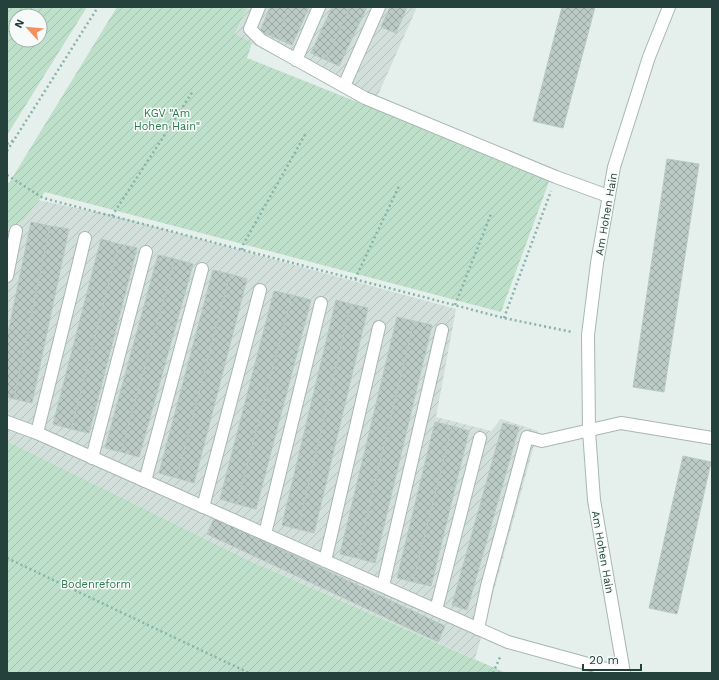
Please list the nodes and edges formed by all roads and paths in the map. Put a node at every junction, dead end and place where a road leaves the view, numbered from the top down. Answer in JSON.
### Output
{"nodes":[{"id":1,"x":98,"y":7,"type":"edge"},
{"id":2,"x":259,"y":7,"type":"edge"},
{"id":3,"x":319,"y":7,"type":"edge"},
{"id":4,"x":379,"y":7,"type":"edge"},
{"id":5,"x":670,"y":7,"type":"edge"},
{"id":6,"x":296,"y":60,"type":"junction"},
{"id":7,"x":344,"y":86,"type":"junction"},
{"id":8,"x":193,"y":91,"type":"dead end"},
{"id":9,"x":306,"y":133,"type":"dead end"},
{"id":10,"x":14,"y":140,"type":"junction"},
{"id":11,"x":7,"y":144,"type":"edge"},
{"id":12,"x":7,"y":151,"type":"edge"},
{"id":13,"x":7,"y":175,"type":"edge"},
{"id":14,"x":556,"y":177,"type":"junction"},
{"id":15,"x":400,"y":184,"type":"dead end"},
{"id":16,"x":608,"y":196,"type":"junction"},
{"id":17,"x":490,"y":214,"type":"dead end"},
{"id":18,"x":112,"y":216,"type":"junction"},
{"id":19,"x":16,"y":231,"type":"dead end"},
{"id":20,"x":85,"y":238,"type":"dead end"},
{"id":21,"x":242,"y":250,"type":"junction"},
{"id":22,"x":146,"y":252,"type":"dead end"},
{"id":23,"x":202,"y":269,"type":"dead end"},
{"id":24,"x":7,"y":276,"type":"edge"},
{"id":25,"x":355,"y":279,"type":"junction"},
{"id":26,"x":260,"y":290,"type":"dead end"},
{"id":27,"x":321,"y":303,"type":"dead end"},
{"id":28,"x":455,"y":306,"type":"junction"},
{"id":29,"x":504,"y":318,"type":"junction"},
{"id":30,"x":379,"y":327,"type":"dead end"},
{"id":31,"x":442,"y":330,"type":"dead end"},
{"id":32,"x":588,"y":335,"type":"junction"},
{"id":33,"x":7,"y":422,"type":"edge"},
{"id":34,"x":589,"y":431,"type":"junction"},
{"id":35,"x":37,"y":433,"type":"junction"},
{"id":36,"x":480,"y":438,"type":"dead end"},
{"id":37,"x":712,"y":438,"type":"edge"},
{"id":38,"x":92,"y":458,"type":"junction"},
{"id":39,"x":145,"y":481,"type":"junction"},
{"id":40,"x":204,"y":507,"type":"junction"},
{"id":41,"x":265,"y":534,"type":"junction"},
{"id":42,"x":7,"y":558,"type":"edge"},
{"id":43,"x":324,"y":561,"type":"junction"},
{"id":44,"x":383,"y":586,"type":"junction"},
{"id":45,"x":436,"y":610,"type":"junction"},
{"id":46,"x":478,"y":629,"type":"junction"},
{"id":47,"x":249,"y":673,"type":"edge"},
{"id":48,"x":621,"y":673,"type":"edge"},
{"id":49,"x":624,"y":673,"type":"edge"}],
"edges":[{"from":1,"to":10,"type":"path"},
{"from":2,"to":6,"type":"street"},
{"from":3,"to":6,"type":"street"},
{"from":4,"to":7,"type":"street"},
{"from":5,"to":16,"type":"street","name":"Am Hohen Hain"},
{"from":6,"to":7,"type":"street"},
{"from":7,"to":14,"type":"street"},
{"from":8,"to":18,"type":"path"},
{"from":9,"to":21,"type":"path"},
{"from":10,"to":11,"type":"path"},
{"from":10,"to":12,"type":"path"},
{"from":13,"to":18,"type":"path"},
{"from":14,"to":16,"type":"street"},
{"from":14,"to":29,"type":"path"},
{"from":15,"to":25,"type":"path"},
{"from":16,"to":32,"type":"street","name":"Am Hohen Hain"},
{"from":17,"to":28,"type":"path"},
{"from":18,"to":21,"type":"path"},
{"from":19,"to":24,"type":"street"},
{"from":20,"to":35,"type":"street"},
{"from":21,"to":25,"type":"path"},
{"from":22,"to":38,"type":"street"},
{"from":23,"to":39,"type":"street"},
{"from":25,"to":28,"type":"path"},
{"from":26,"to":40,"type":"street"},
{"from":27,"to":41,"type":"street"},
{"from":28,"to":29,"type":"path"},
{"from":29,"to":32,"type":"path"},
{"from":30,"to":43,"type":"street"},
{"from":31,"to":44,"type":"street"},
{"from":32,"to":34,"type":"street","name":"Am Hohen Hain"},
{"from":33,"to":35,"type":"street"},
{"from":34,"to":37,"type":"street"},
{"from":34,"to":46,"type":"street"},
{"from":34,"to":49,"type":"street","name":"Am Hohen Hain"},
{"from":35,"to":38,"type":"street"},
{"from":36,"to":45,"type":"street"},
{"from":38,"to":39,"type":"street"},
{"from":39,"to":40,"type":"street"},
{"from":40,"to":41,"type":"street"},
{"from":41,"to":43,"type":"street"},
{"from":42,"to":47,"type":"path"},
{"from":43,"to":44,"type":"street"},
{"from":44,"to":45,"type":"street"},
{"from":45,"to":46,"type":"street"},
{"from":46,"to":48,"type":"street"}]}
